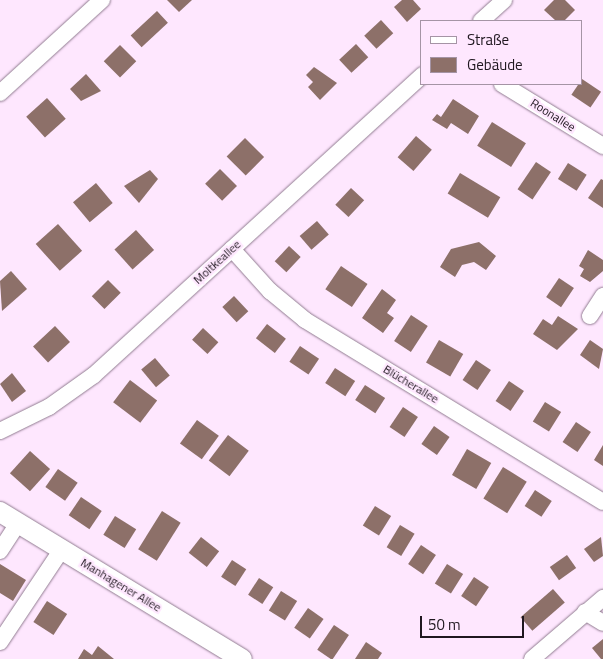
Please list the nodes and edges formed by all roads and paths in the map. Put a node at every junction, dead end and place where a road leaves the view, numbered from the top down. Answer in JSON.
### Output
{"nodes":[{"id":1,"x":102,"y":0,"type":"edge"},
{"id":2,"x":504,"y":0,"type":"edge"},
{"id":3,"x":482,"y":20,"type":"edge"},
{"id":4,"x":420,"y":77,"type":"edge"},
{"id":5,"x":504,"y":85,"type":"edge"},
{"id":6,"x":0,"y":94,"type":"edge"},
{"id":7,"x":603,"y":146,"type":"edge"},
{"id":8,"x":232,"y":249,"type":"junction"},
{"id":9,"x":603,"y":296,"type":"edge"},
{"id":10,"x":590,"y":316,"type":"dead end"},
{"id":11,"x":0,"y":431,"type":"edge"},
{"id":12,"x":603,"y":502,"type":"edge"},
{"id":13,"x":0,"y":512,"type":"edge"},
{"id":14,"x":18,"y":523,"type":"junction"},
{"id":15,"x":62,"y":549,"type":"junction"},
{"id":16,"x":0,"y":551,"type":"edge"},
{"id":17,"x":603,"y":598,"type":"edge"},
{"id":18,"x":585,"y":612,"type":"junction"},
{"id":19,"x":603,"y":623,"type":"edge"},
{"id":20,"x":0,"y":642,"type":"edge"},
{"id":21,"x":242,"y":659,"type":"edge"},
{"id":22,"x":532,"y":659,"type":"edge"}],
"edges":[{"from":1,"to":6,"type":"street"},
{"from":2,"to":3,"type":"street"},
{"from":4,"to":8,"type":"street","name":"Moltkeallee"},
{"from":5,"to":7,"type":"street","name":"Roonallee"},
{"from":8,"to":11,"type":"street","name":"Moltkeallee"},
{"from":8,"to":12,"type":"street","name":"Blücherallee"},
{"from":9,"to":10,"type":"street"},
{"from":13,"to":14,"type":"main road","name":"Manhagener Allee"},
{"from":14,"to":15,"type":"main road","name":"Manhagener Allee"},
{"from":14,"to":16,"type":"street"},
{"from":15,"to":20,"type":"street"},
{"from":15,"to":21,"type":"main road","name":"Manhagener Allee"},
{"from":17,"to":18,"type":"street"},
{"from":18,"to":19,"type":"street"},
{"from":18,"to":22,"type":"street"}]}
